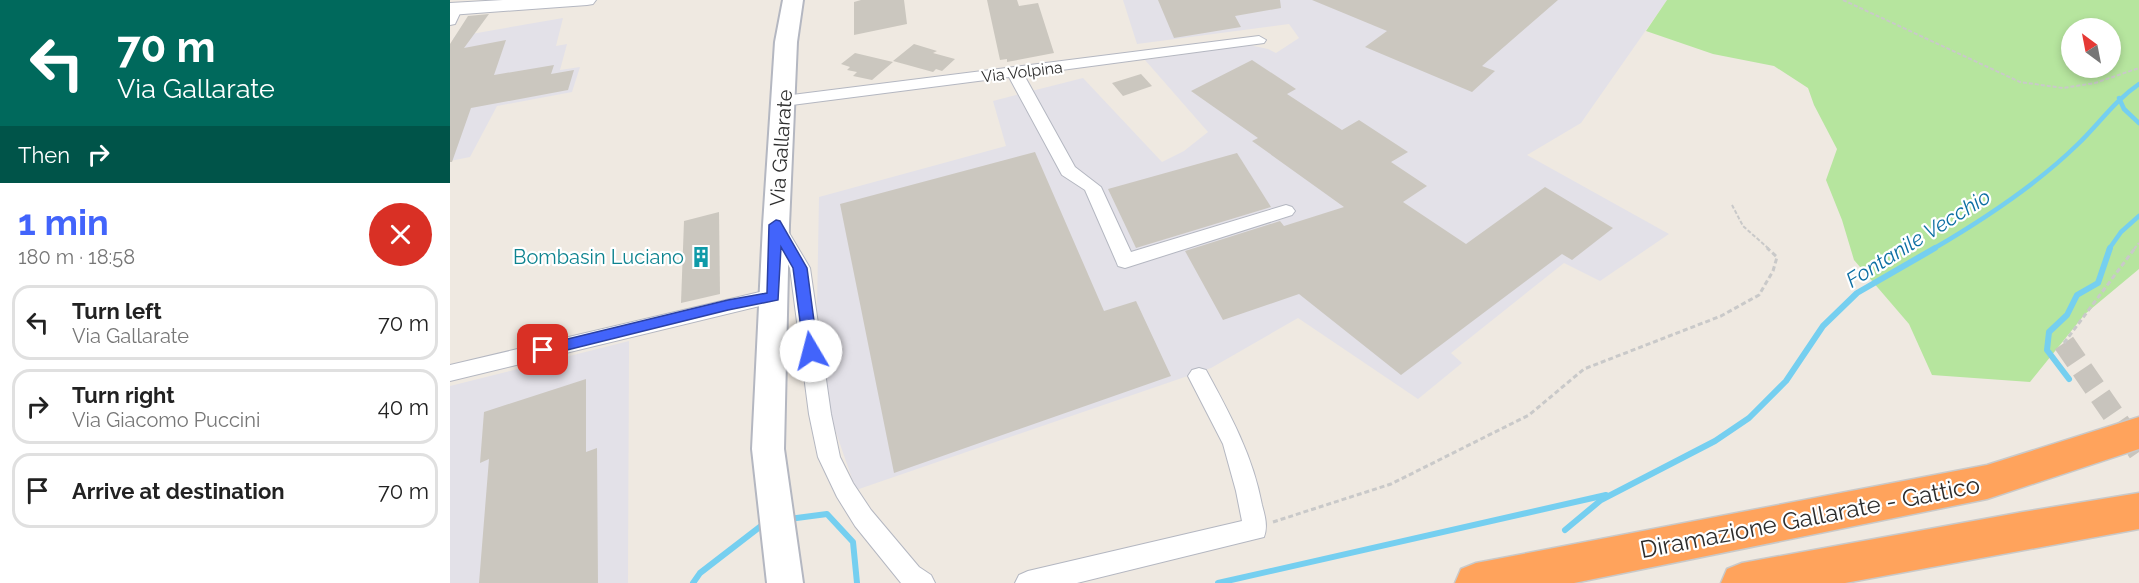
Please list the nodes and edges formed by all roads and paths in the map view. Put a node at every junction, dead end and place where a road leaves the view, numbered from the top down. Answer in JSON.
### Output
{"nodes":[{"id":1,"x":587,"y":0,"type":"edge"},
{"id":2,"x":793,"y":0,"type":"edge"},
{"id":3,"x":1843,"y":0,"type":"edge"},
{"id":4,"x":452,"y":13,"type":"edge"},
{"id":5,"x":1259,"y":40,"type":"dead end"},
{"id":6,"x":2139,"y":68,"type":"edge"},
{"id":7,"x":1015,"y":73,"type":"junction"},
{"id":8,"x":784,"y":101,"type":"junction"},
{"id":9,"x":1732,"y":205,"type":"dead end"},
{"id":10,"x":1286,"y":211,"type":"dead end"},
{"id":11,"x":776,"y":225,"type":"junction"},
{"id":12,"x":2139,"y":243,"type":"edge"},
{"id":13,"x":773,"y":296,"type":"junction"},
{"id":14,"x":2064,"y":343,"type":"dead end"},
{"id":15,"x":450,"y":373,"type":"edge"},
{"id":16,"x":1198,"y":376,"type":"dead end"},
{"id":17,"x":2139,"y":434,"type":"edge"},
{"id":18,"x":2139,"y":511,"type":"edge"},
{"id":19,"x":1255,"y":529,"type":"junction"},
{"id":20,"x":785,"y":583,"type":"edge"},
{"id":21,"x":922,"y":583,"type":"edge"},
{"id":22,"x":1028,"y":583,"type":"edge"},
{"id":23,"x":1476,"y":583,"type":"edge"},
{"id":24,"x":1742,"y":583,"type":"edge"}],
"edges":[{"from":1,"to":4,"type":"street"},
{"from":2,"to":8,"type":"main road","name":"Via Gallarate"},
{"from":3,"to":6,"type":"path"},
{"from":5,"to":7,"type":"street","name":"Via Volpina"},
{"from":7,"to":8,"type":"street","name":"Via Volpina"},
{"from":7,"to":10,"type":"street"},
{"from":8,"to":11,"type":"main road","name":"Via Gallarate"},
{"from":9,"to":19,"type":"path"},
{"from":11,"to":13,"type":"main road","name":"Via Gallarate"},
{"from":11,"to":21,"type":"street"},
{"from":12,"to":14,"type":"path"},
{"from":13,"to":15,"type":"street"},
{"from":13,"to":20,"type":"main road","name":"Via Gallarate"},
{"from":16,"to":19,"type":"street"},
{"from":17,"to":23,"type":"highway","name":"Diramazione Gallarate - Gattico"},
{"from":18,"to":24,"type":"highway"},
{"from":19,"to":22,"type":"street"}]}
